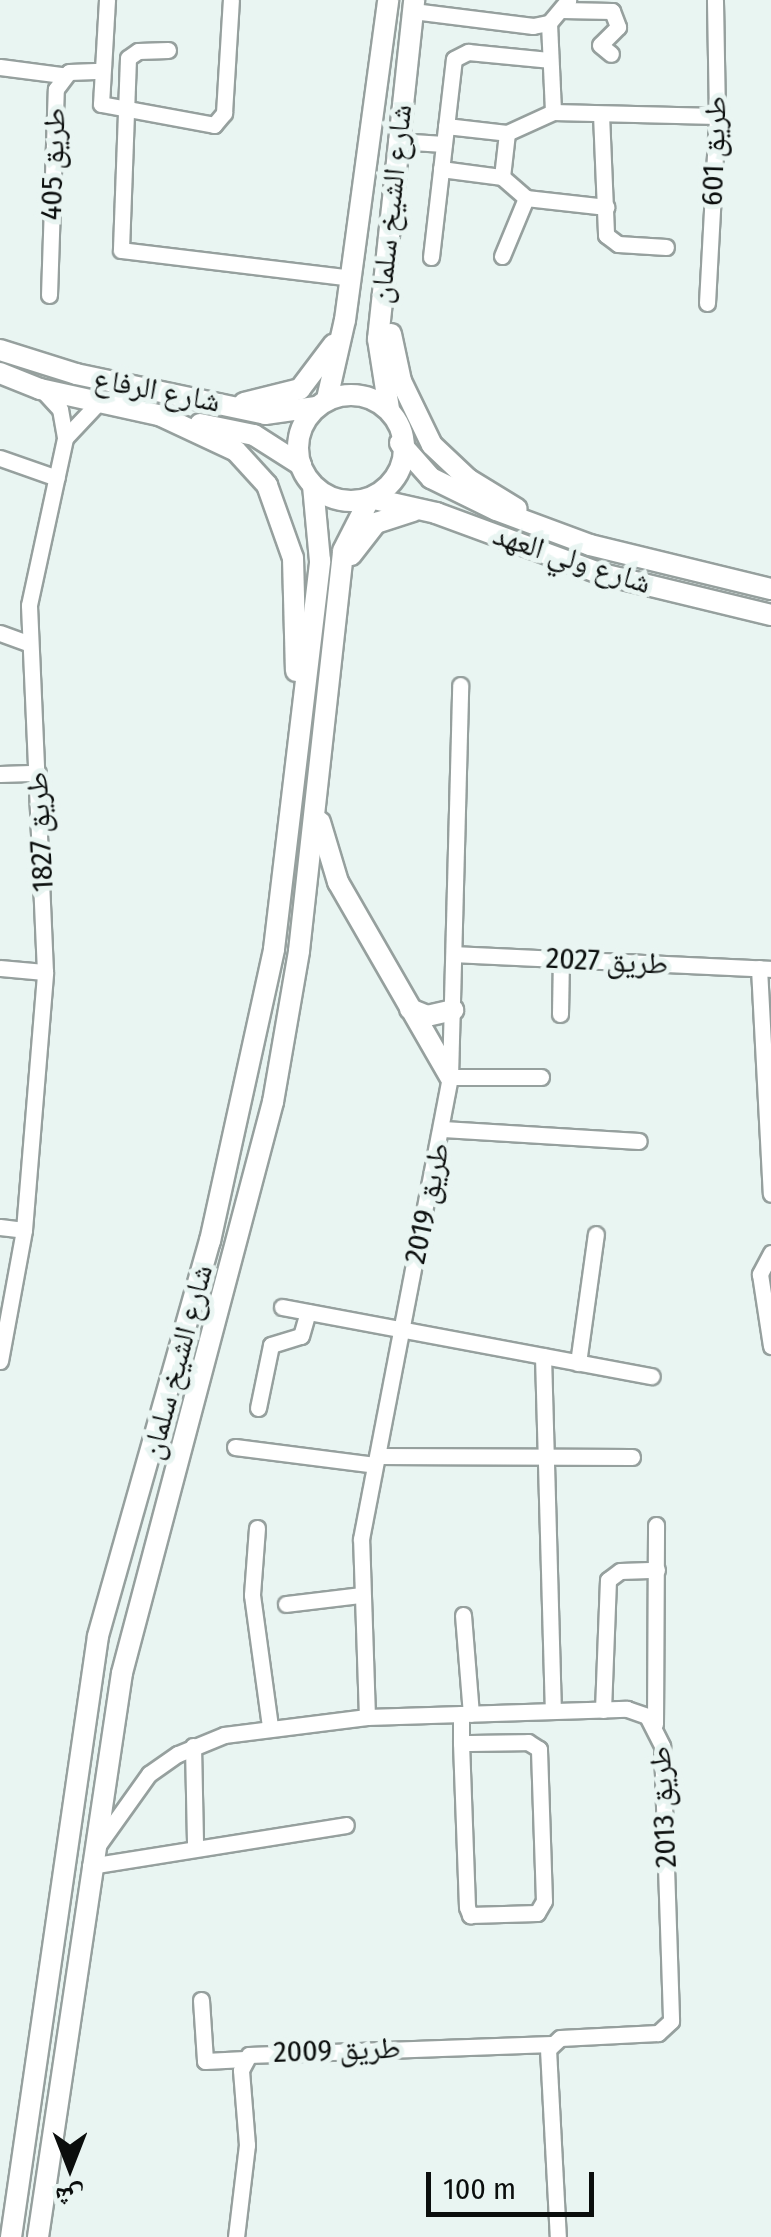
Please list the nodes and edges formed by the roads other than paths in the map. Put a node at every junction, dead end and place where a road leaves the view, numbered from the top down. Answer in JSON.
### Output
{"nodes":[{"id":1,"x":107,"y":0,"type":"edge"},
{"id":2,"x":231,"y":0,"type":"edge"},
{"id":3,"x":388,"y":0,"type":"edge"},
{"id":4,"x":715,"y":0,"type":"edge"},
{"id":5,"x":565,"y":5,"type":"edge"},
{"id":6,"x":413,"y":6,"type":"edge"},
{"id":7,"x":548,"y":22,"type":"junction"},
{"id":8,"x":168,"y":50,"type":"dead end"},
{"id":9,"x":611,"y":54,"type":"dead end"},
{"id":10,"x":549,"y":60,"type":"junction"},
{"id":11,"x":0,"y":67,"type":"edge"},
{"id":12,"x":102,"y":71,"type":"junction"},
{"id":13,"x":62,"y":75,"type":"junction"},
{"id":14,"x":553,"y":112,"type":"junction"},
{"id":15,"x":130,"y":114,"type":"junction"},
{"id":16,"x":602,"y":114,"type":"junction"},
{"id":17,"x":717,"y":116,"type":"junction"},
{"id":18,"x":446,"y":126,"type":"junction"},
{"id":19,"x":507,"y":133,"type":"junction"},
{"id":20,"x":396,"y":141,"type":"junction"},
{"id":21,"x":444,"y":144,"type":"junction"},
{"id":22,"x":442,"y":169,"type":"junction"},
{"id":23,"x":502,"y":177,"type":"junction"},
{"id":24,"x":526,"y":198,"type":"junction"},
{"id":25,"x":606,"y":207,"type":"junction"},
{"id":26,"x":666,"y":247,"type":"dead end"},
{"id":27,"x":502,"y":256,"type":"dead end"},
{"id":28,"x":431,"y":257,"type":"dead end"},
{"id":29,"x":352,"y":278,"type":"junction"},
{"id":30,"x":383,"y":282,"type":"junction"},
{"id":31,"x":49,"y":296,"type":"dead end"},
{"id":32,"x":707,"y":302,"type":"dead end"},
{"id":33,"x":345,"y":320,"type":"junction"},
{"id":34,"x":0,"y":350,"type":"edge"},
{"id":35,"x":0,"y":373,"type":"edge"},
{"id":36,"x":40,"y":389,"type":"junction"},
{"id":37,"x":98,"y":403,"type":"junction"},
{"id":38,"x":321,"y":403,"type":"junction"},
{"id":39,"x":232,"y":405,"type":"junction"},
{"id":40,"x":389,"y":408,"type":"junction"},
{"id":41,"x":158,"y":416,"type":"junction"},
{"id":42,"x":65,"y":438,"type":"junction"},
{"id":43,"x":400,"y":443,"type":"junction"},
{"id":44,"x":0,"y":458,"type":"edge"},
{"id":45,"x":302,"y":465,"type":"junction"},
{"id":46,"x":57,"y":478,"type":"junction"},
{"id":47,"x":313,"y":485,"type":"junction"},
{"id":48,"x":371,"y":500,"type":"junction"},
{"id":49,"x":436,"y":513,"type":"junction"},
{"id":50,"x":547,"y":530,"type":"junction"},
{"id":51,"x":771,"y":588,"type":"edge"},
{"id":52,"x":335,"y":610,"type":"junction"},
{"id":53,"x":771,"y":615,"type":"edge"},
{"id":54,"x":0,"y":633,"type":"edge"},
{"id":55,"x":28,"y":643,"type":"junction"},
{"id":56,"x":460,"y":685,"type":"dead end"},
{"id":57,"x":298,"y":742,"type":"junction"},
{"id":58,"x":38,"y":773,"type":"junction"},
{"id":59,"x":0,"y":774,"type":"edge"},
{"id":60,"x":317,"y":801,"type":"junction"},
{"id":61,"x":454,"y":954,"type":"junction"},
{"id":62,"x":561,"y":959,"type":"junction"},
{"id":63,"x":0,"y":968,"type":"edge"},
{"id":64,"x":765,"y":969,"type":"edge"},
{"id":65,"x":46,"y":972,"type":"junction"},
{"id":66,"x":410,"y":1009,"type":"junction"},
{"id":67,"x":453,"y":1010,"type":"junction"},
{"id":68,"x":560,"y":1014,"type":"dead end"},
{"id":69,"x":450,"y":1077,"type":"junction"},
{"id":70,"x":541,"y":1077,"type":"dead end"},
{"id":71,"x":443,"y":1129,"type":"junction"},
{"id":72,"x":640,"y":1141,"type":"dead end"},
{"id":73,"x":771,"y":1194,"type":"edge"},
{"id":74,"x":0,"y":1227,"type":"edge"},
{"id":75,"x":24,"y":1230,"type":"junction"},
{"id":76,"x":596,"y":1234,"type":"dead end"},
{"id":77,"x":771,"y":1253,"type":"edge"},
{"id":78,"x":282,"y":1307,"type":"dead end"},
{"id":79,"x":308,"y":1312,"type":"junction"},
{"id":80,"x":400,"y":1330,"type":"junction"},
{"id":81,"x":771,"y":1346,"type":"edge"},
{"id":82,"x":543,"y":1356,"type":"junction"},
{"id":83,"x":0,"y":1361,"type":"edge"},
{"id":84,"x":578,"y":1362,"type":"junction"},
{"id":85,"x":652,"y":1376,"type":"dead end"},
{"id":86,"x":258,"y":1408,"type":"dead end"},
{"id":87,"x":235,"y":1447,"type":"dead end"},
{"id":88,"x":544,"y":1456,"type":"junction"},
{"id":89,"x":632,"y":1457,"type":"dead end"},
{"id":90,"x":376,"y":1460,"type":"junction"},
{"id":91,"x":656,"y":1524,"type":"dead end"},
{"id":92,"x":257,"y":1528,"type":"dead end"},
{"id":93,"x":657,"y":1570,"type":"junction"},
{"id":94,"x":360,"y":1594,"type":"junction"},
{"id":95,"x":286,"y":1604,"type":"dead end"},
{"id":96,"x":463,"y":1615,"type":"dead end"},
{"id":97,"x":604,"y":1710,"type":"junction"},
{"id":98,"x":553,"y":1711,"type":"junction"},
{"id":99,"x":466,"y":1714,"type":"junction"},
{"id":100,"x":367,"y":1716,"type":"junction"},
{"id":101,"x":655,"y":1724,"type":"junction"},
{"id":102,"x":270,"y":1726,"type":"junction"},
{"id":103,"x":461,"y":1743,"type":"junction"},
{"id":104,"x":193,"y":1746,"type":"junction"},
{"id":105,"x":346,"y":1825,"type":"dead end"},
{"id":106,"x":102,"y":1836,"type":"junction"},
{"id":107,"x":195,"y":1844,"type":"junction"},
{"id":108,"x":127,"y":1856,"type":"junction"},
{"id":109,"x":90,"y":1866,"type":"junction"},
{"id":110,"x":200,"y":2000,"type":"dead end"},
{"id":111,"x":551,"y":2044,"type":"junction"},
{"id":112,"x":246,"y":2059,"type":"junction"},
{"id":113,"x":11,"y":2237,"type":"edge"},
{"id":114,"x":38,"y":2237,"type":"edge"},
{"id":115,"x":236,"y":2237,"type":"edge"},
{"id":116,"x":558,"y":2237,"type":"edge"}],
"edges":[{"from":1,"to":12,"type":"street"},
{"from":2,"to":15,"type":"street"},
{"from":3,"to":29,"type":"main road","name":"شارع الشيخ سلمان"},
{"from":4,"to":17,"type":"street","name":"طريق 601"},
{"from":5,"to":7,"type":"street"},
{"from":5,"to":9,"type":"street"},
{"from":6,"to":7,"type":"street"},
{"from":6,"to":20,"type":"main road","name":"شارع الشيخ سلمان"},
{"from":7,"to":10,"type":"street"},
{"from":8,"to":15,"type":"street"},
{"from":10,"to":14,"type":"street"},
{"from":10,"to":18,"type":"street"},
{"from":11,"to":13,"type":"street"},
{"from":12,"to":13,"type":"street","name":"طريق 405"},
{"from":12,"to":15,"type":"street"},
{"from":13,"to":31,"type":"street","name":"طريق 405"},
{"from":14,"to":16,"type":"street"},
{"from":14,"to":19,"type":"street"},
{"from":15,"to":29,"type":"street"},
{"from":16,"to":17,"type":"street"},
{"from":16,"to":25,"type":"street"},
{"from":17,"to":32,"type":"street","name":"طريق 601"},
{"from":18,"to":19,"type":"street"},
{"from":18,"to":21,"type":"street"},
{"from":19,"to":23,"type":"street"},
{"from":20,"to":21,"type":"street"},
{"from":20,"to":30,"type":"main road","name":"شارع الشيخ سلمان"},
{"from":21,"to":22,"type":"street"},
{"from":22,"to":23,"type":"street"},
{"from":22,"to":28,"type":"street"},
{"from":23,"to":24,"type":"street"},
{"from":24,"to":25,"type":"street"},
{"from":24,"to":27,"type":"street"},
{"from":25,"to":26,"type":"street"},
{"from":29,"to":33,"type":"main road","name":"شارع الشيخ سلمان"},
{"from":30,"to":40,"type":"main road","name":"شارع الشيخ سلمان"},
{"from":30,"to":50,"type":"main road"},
{"from":33,"to":38,"type":"main road","name":"شارع الشيخ سلمان"},
{"from":33,"to":39,"type":"main road"},
{"from":34,"to":39,"type":"main road","name":"شارع الرفاع"},
{"from":35,"to":36,"type":"main road","name":"شارع الرفاع"},
{"from":36,"to":37,"type":"main road","name":"شارع الرفاع"},
{"from":36,"to":42,"type":"street"},
{"from":37,"to":41,"type":"main road","name":"شارع الرفاع"},
{"from":37,"to":42,"type":"street"},
{"from":38,"to":39,"type":"main road","name":"شارع الرفاع"},
{"from":38,"to":40,"type":"main road"},
{"from":38,"to":45,"type":"main road"},
{"from":40,"to":43,"type":"main road"},
{"from":41,"to":45,"type":"main road","name":"شارع الرفاع"},
{"from":41,"to":57,"type":"main road"},
{"from":42,"to":46,"type":"street","name":"طريق 1827"},
{"from":43,"to":48,"type":"main road"},
{"from":43,"to":50,"type":"main road","name":"شارع ولي العهد"},
{"from":44,"to":46,"type":"street"},
{"from":45,"to":47,"type":"main road"},
{"from":46,"to":55,"type":"street","name":"طريق 1827"},
{"from":47,"to":48,"type":"main road"},
{"from":47,"to":57,"type":"main road","name":"شارع الشيخ سلمان"},
{"from":48,"to":49,"type":"main road","name":"شارع ولي العهد"},
{"from":48,"to":52,"type":"main road","name":"شارع الشيخ سلمان"},
{"from":49,"to":52,"type":"main road"},
{"from":49,"to":53,"type":"main road","name":"شارع ولي العهد"},
{"from":50,"to":51,"type":"main road","name":"شارع ولي العهد"},
{"from":52,"to":60,"type":"main road","name":"شارع الشيخ سلمان"},
{"from":54,"to":55,"type":"street"},
{"from":55,"to":58,"type":"street","name":"طريق 1827"},
{"from":56,"to":61,"type":"street","name":"طريق 2019"},
{"from":57,"to":113,"type":"main road","name":"شارع الشيخ سلمان"},
{"from":58,"to":59,"type":"street"},
{"from":58,"to":65,"type":"street","name":"طريق 1827"},
{"from":60,"to":66,"type":"main road"},
{"from":60,"to":109,"type":"main road","name":"شارع الشيخ سلمان"},
{"from":61,"to":62,"type":"street","name":"طريق 2027"},
{"from":61,"to":67,"type":"street","name":"طريق 2019"},
{"from":62,"to":64,"type":"street","name":"طريق 2027"},
{"from":62,"to":68,"type":"street"},
{"from":63,"to":65,"type":"street"},
{"from":64,"to":73,"type":"street","name":"طريق 2027"},
{"from":65,"to":75,"type":"street","name":"طريق 1827"},
{"from":66,"to":67,"type":"main road"},
{"from":66,"to":69,"type":"main road"},
{"from":67,"to":69,"type":"street","name":"طريق 2019"},
{"from":69,"to":70,"type":"street"},
{"from":69,"to":71,"type":"street","name":"طريق 2019"},
{"from":71,"to":72,"type":"street"},
{"from":71,"to":80,"type":"street","name":"طريق 2019"},
{"from":74,"to":75,"type":"street"},
{"from":75,"to":83,"type":"street","name":"طريق 1827"},
{"from":76,"to":84,"type":"street"},
{"from":77,"to":81,"type":"street"},
{"from":78,"to":79,"type":"street"},
{"from":79,"to":80,"type":"street"},
{"from":79,"to":86,"type":"street"},
{"from":80,"to":82,"type":"street"},
{"from":80,"to":90,"type":"street","name":"طريق 2019"},
{"from":82,"to":84,"type":"street"},
{"from":82,"to":88,"type":"street"},
{"from":84,"to":85,"type":"street"},
{"from":87,"to":90,"type":"street"},
{"from":88,"to":89,"type":"street"},
{"from":88,"to":90,"type":"street"},
{"from":88,"to":98,"type":"street"},
{"from":90,"to":94,"type":"street","name":"طريق 2019"},
{"from":91,"to":93,"type":"street"},
{"from":92,"to":102,"type":"street"},
{"from":93,"to":97,"type":"street"},
{"from":93,"to":101,"type":"street"},
{"from":94,"to":95,"type":"street"},
{"from":94,"to":100,"type":"street","name":"طريق 2019"},
{"from":96,"to":99,"type":"street"},
{"from":97,"to":98,"type":"street","name":"طريق 2013"},
{"from":97,"to":101,"type":"street","name":"طريق 2013"},
{"from":98,"to":99,"type":"street","name":"طريق 2013"},
{"from":99,"to":100,"type":"street","name":"طريق 2013"},
{"from":99,"to":103,"type":"street"},
{"from":100,"to":102,"type":"street","name":"طريق 2013"},
{"from":101,"to":111,"type":"street","name":"طريق 2013"},
{"from":102,"to":104,"type":"street","name":"طريق 2013"},
{"from":103,"to":103,"type":"street"},
{"from":104,"to":106,"type":"street","name":"طريق 2013"},
{"from":104,"to":107,"type":"street"},
{"from":105,"to":107,"type":"street"},
{"from":106,"to":108,"type":"street"},
{"from":106,"to":109,"type":"street","name":"طريق 2013"},
{"from":107,"to":108,"type":"street"},
{"from":108,"to":109,"type":"street"},
{"from":109,"to":114,"type":"main road","name":"شارع الشيخ سلمان"},
{"from":110,"to":112,"type":"street"},
{"from":111,"to":112,"type":"street","name":"طريق 2009"},
{"from":111,"to":116,"type":"street"},
{"from":112,"to":115,"type":"street","name":"طريق 2009"}]}
